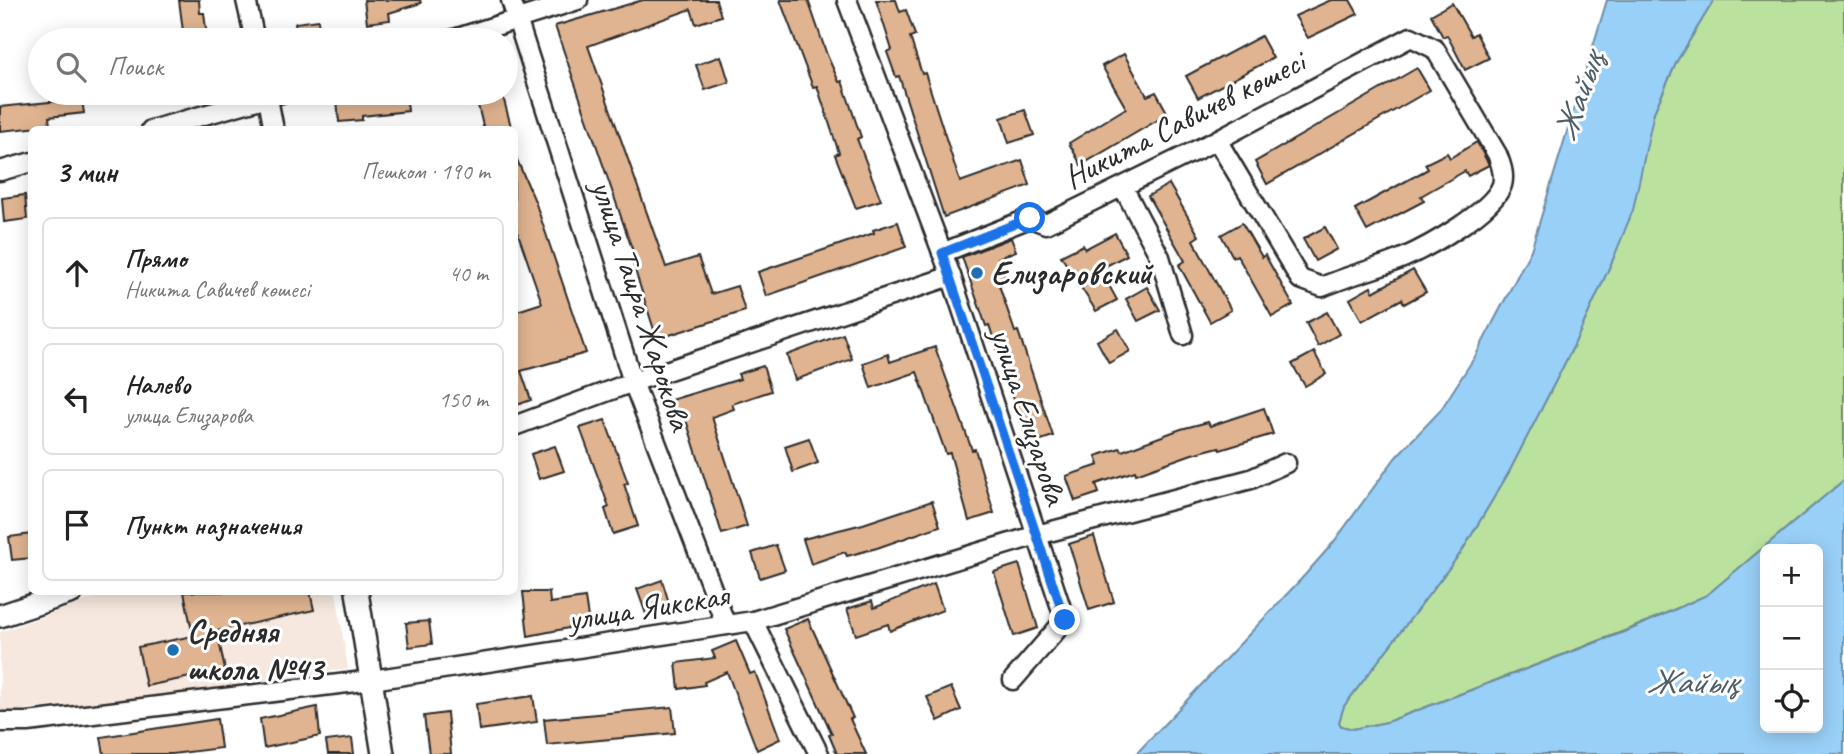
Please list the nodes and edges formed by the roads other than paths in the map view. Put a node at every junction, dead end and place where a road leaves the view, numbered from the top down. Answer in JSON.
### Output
{"nodes":[{"id":1,"x":246,"y":0,"type":"edge"},
{"id":2,"x":511,"y":0,"type":"edge"},
{"id":3,"x":578,"y":0,"type":"edge"},
{"id":4,"x":847,"y":0,"type":"edge"},
{"id":5,"x":519,"y":19,"type":"junction"},
{"id":6,"x":252,"y":28,"type":"edge"},
{"id":7,"x":490,"y":28,"type":"edge"},
{"id":8,"x":236,"y":105,"type":"edge"},
{"id":9,"x":273,"y":105,"type":"edge"},
{"id":10,"x":165,"y":126,"type":"edge"},
{"id":11,"x":274,"y":126,"type":"edge"},
{"id":12,"x":1217,"y":140,"type":"junction"},
{"id":13,"x":28,"y":163,"type":"edge"},
{"id":14,"x":0,"y":171,"type":"edge"},
{"id":15,"x":1123,"y":187,"type":"junction"},
{"id":16,"x":942,"y":253,"type":"junction"},
{"id":17,"x":951,"y":276,"type":"junction"},
{"id":18,"x":1183,"y":335,"type":"dead end"},
{"id":19,"x":633,"y":382,"type":"junction"},
{"id":20,"x":518,"y":425,"type":"edge"},
{"id":21,"x":1286,"y":463,"type":"dead end"},
{"id":22,"x":1037,"y":535,"type":"junction"},
{"id":23,"x":63,"y":595,"type":"edge"},
{"id":24,"x":358,"y":595,"type":"edge"},
{"id":25,"x":0,"y":616,"type":"edge"},
{"id":26,"x":753,"y":621,"type":"junction"},
{"id":27,"x":726,"y":625,"type":"junction"},
{"id":28,"x":372,"y":680,"type":"junction"},
{"id":29,"x":1013,"y":680,"type":"dead end"},
{"id":30,"x":0,"y":722,"type":"edge"},
{"id":31,"x":383,"y":754,"type":"edge"},
{"id":32,"x":819,"y":754,"type":"edge"}],
"edges":[{"from":1,"to":6,"type":"street"},
{"from":2,"to":5,"type":"street","name":"улица Таира Жарокова"},
{"from":3,"to":5,"type":"street"},
{"from":4,"to":16,"type":"street","name":"улица Елизарова"},
{"from":5,"to":7,"type":"street"},
{"from":5,"to":19,"type":"street","name":"улица Таира Жарокова"},
{"from":8,"to":10,"type":"street"},
{"from":9,"to":11,"type":"street"},
{"from":12,"to":12,"type":"street","name":"Никита Савичев көшесі"},
{"from":12,"to":15,"type":"street","name":"Никита Савичев көшесі"},
{"from":13,"to":14,"type":"street"},
{"from":15,"to":16,"type":"street","name":"Никита Савичев көшесі"},
{"from":15,"to":18,"type":"street"},
{"from":16,"to":17,"type":"street","name":"улица Елизарова"},
{"from":17,"to":19,"type":"street"},
{"from":17,"to":22,"type":"street","name":"улица Елизарова"},
{"from":19,"to":20,"type":"street"},
{"from":19,"to":27,"type":"street","name":"улица Таира Жарокова"},
{"from":21,"to":22,"type":"street","name":"улица Яикская"},
{"from":22,"to":26,"type":"street","name":"улица Яикская"},
{"from":22,"to":29,"type":"street","name":"улица Елизарова"},
{"from":23,"to":25,"type":"street"},
{"from":24,"to":28,"type":"street"},
{"from":26,"to":27,"type":"street","name":"улица Яикская"},
{"from":26,"to":32,"type":"street"},
{"from":27,"to":28,"type":"street","name":"улица Яикская"},
{"from":28,"to":30,"type":"street","name":"улица Яикская"},
{"from":28,"to":31,"type":"street"}]}
